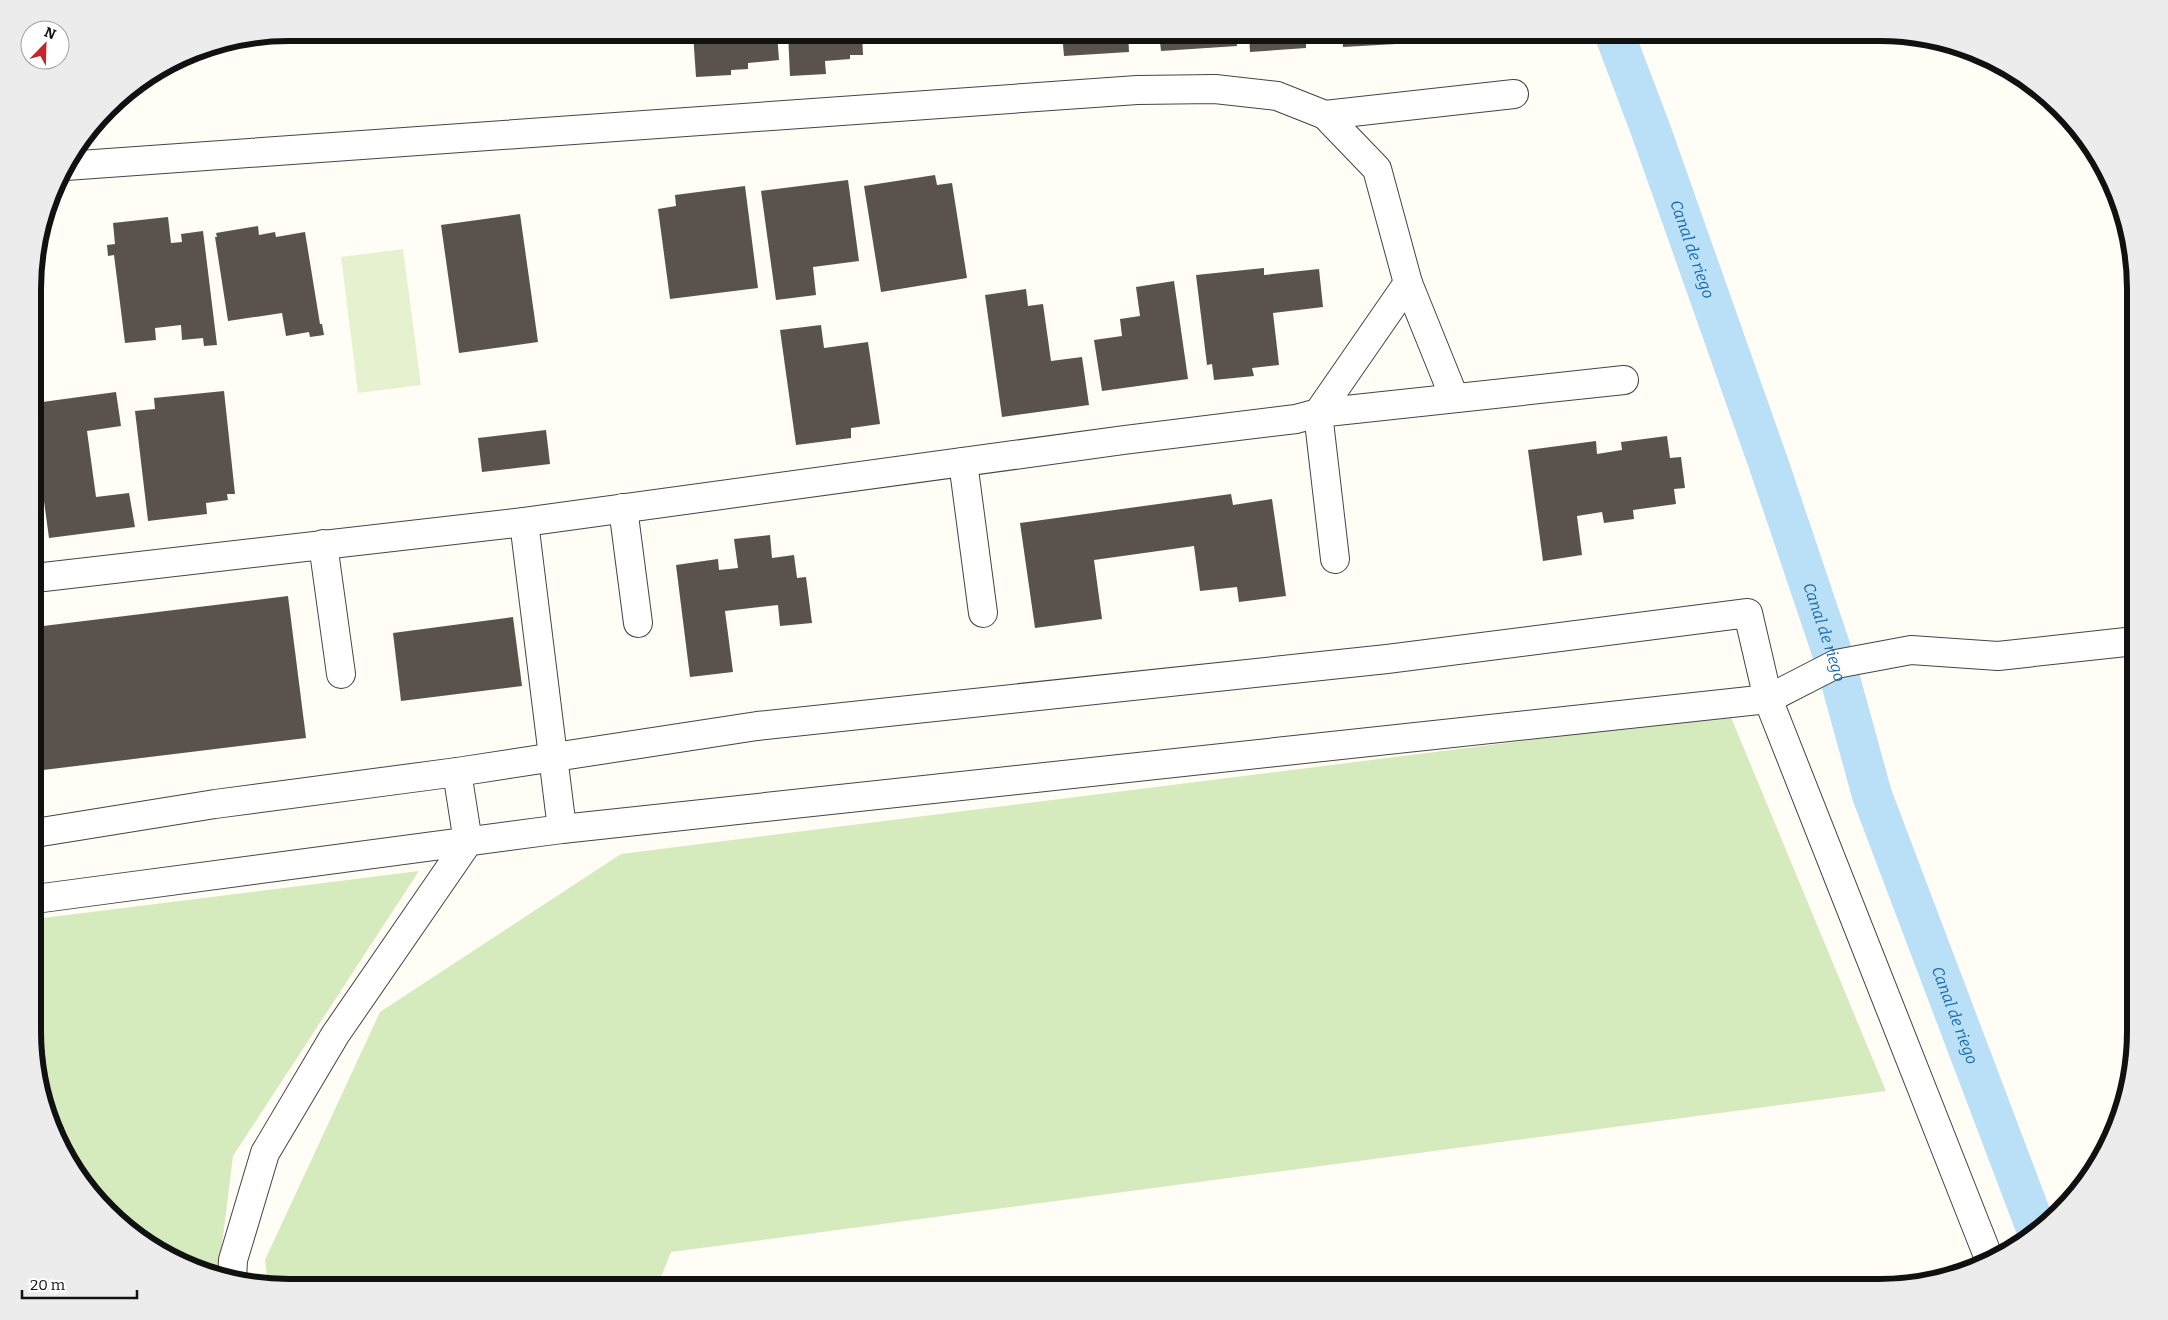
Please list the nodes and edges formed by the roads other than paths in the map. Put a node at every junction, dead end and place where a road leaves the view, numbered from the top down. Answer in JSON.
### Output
{"nodes":[{"id":1,"x":1514,"y":94,"type":"dead end"},
{"id":2,"x":1325,"y":114,"type":"junction"},
{"id":3,"x":74,"y":165,"type":"edge"},
{"id":4,"x":1408,"y":283,"type":"junction"},
{"id":5,"x":1624,"y":380,"type":"dead end"},
{"id":6,"x":1454,"y":397,"type":"junction"},
{"id":7,"x":1318,"y":413,"type":"junction"},
{"id":8,"x":963,"y":462,"type":"junction"},
{"id":9,"x":623,"y":508,"type":"junction"},
{"id":10,"x":524,"y":522,"type":"junction"},
{"id":11,"x":323,"y":544,"type":"junction"},
{"id":12,"x":1335,"y":559,"type":"dead end"},
{"id":13,"x":41,"y":577,"type":"edge"},
{"id":14,"x":983,"y":613,"type":"dead end"},
{"id":15,"x":638,"y":623,"type":"dead end"},
{"id":16,"x":2127,"y":642,"type":"edge"},
{"id":17,"x":341,"y":674,"type":"dead end"},
{"id":18,"x":1768,"y":699,"type":"junction"},
{"id":19,"x":553,"y":756,"type":"junction"},
{"id":20,"x":457,"y":772,"type":"junction"},
{"id":21,"x":562,"y":829,"type":"junction"},
{"id":22,"x":41,"y":832,"type":"edge"},
{"id":23,"x":468,"y":842,"type":"junction"},
{"id":24,"x":41,"y":898,"type":"edge"},
{"id":25,"x":1988,"y":1254,"type":"edge"},
{"id":26,"x":232,"y":1272,"type":"edge"}],
"edges":[{"from":1,"to":2,"type":"street"},
{"from":2,"to":3,"type":"street"},
{"from":2,"to":4,"type":"street"},
{"from":4,"to":6,"type":"street"},
{"from":4,"to":7,"type":"street"},
{"from":5,"to":6,"type":"street"},
{"from":6,"to":7,"type":"street"},
{"from":7,"to":8,"type":"street"},
{"from":7,"to":12,"type":"street"},
{"from":8,"to":9,"type":"street"},
{"from":8,"to":14,"type":"street"},
{"from":9,"to":10,"type":"street"},
{"from":9,"to":15,"type":"street"},
{"from":10,"to":11,"type":"street"},
{"from":10,"to":19,"type":"street"},
{"from":11,"to":13,"type":"street"},
{"from":11,"to":17,"type":"street"},
{"from":16,"to":18,"type":"street"},
{"from":18,"to":19,"type":"street"},
{"from":18,"to":21,"type":"street"},
{"from":18,"to":25,"type":"street"},
{"from":19,"to":20,"type":"street"},
{"from":19,"to":21,"type":"street"},
{"from":20,"to":22,"type":"street"},
{"from":20,"to":23,"type":"street"},
{"from":21,"to":23,"type":"street"},
{"from":23,"to":24,"type":"street"},
{"from":23,"to":26,"type":"street"}]}
